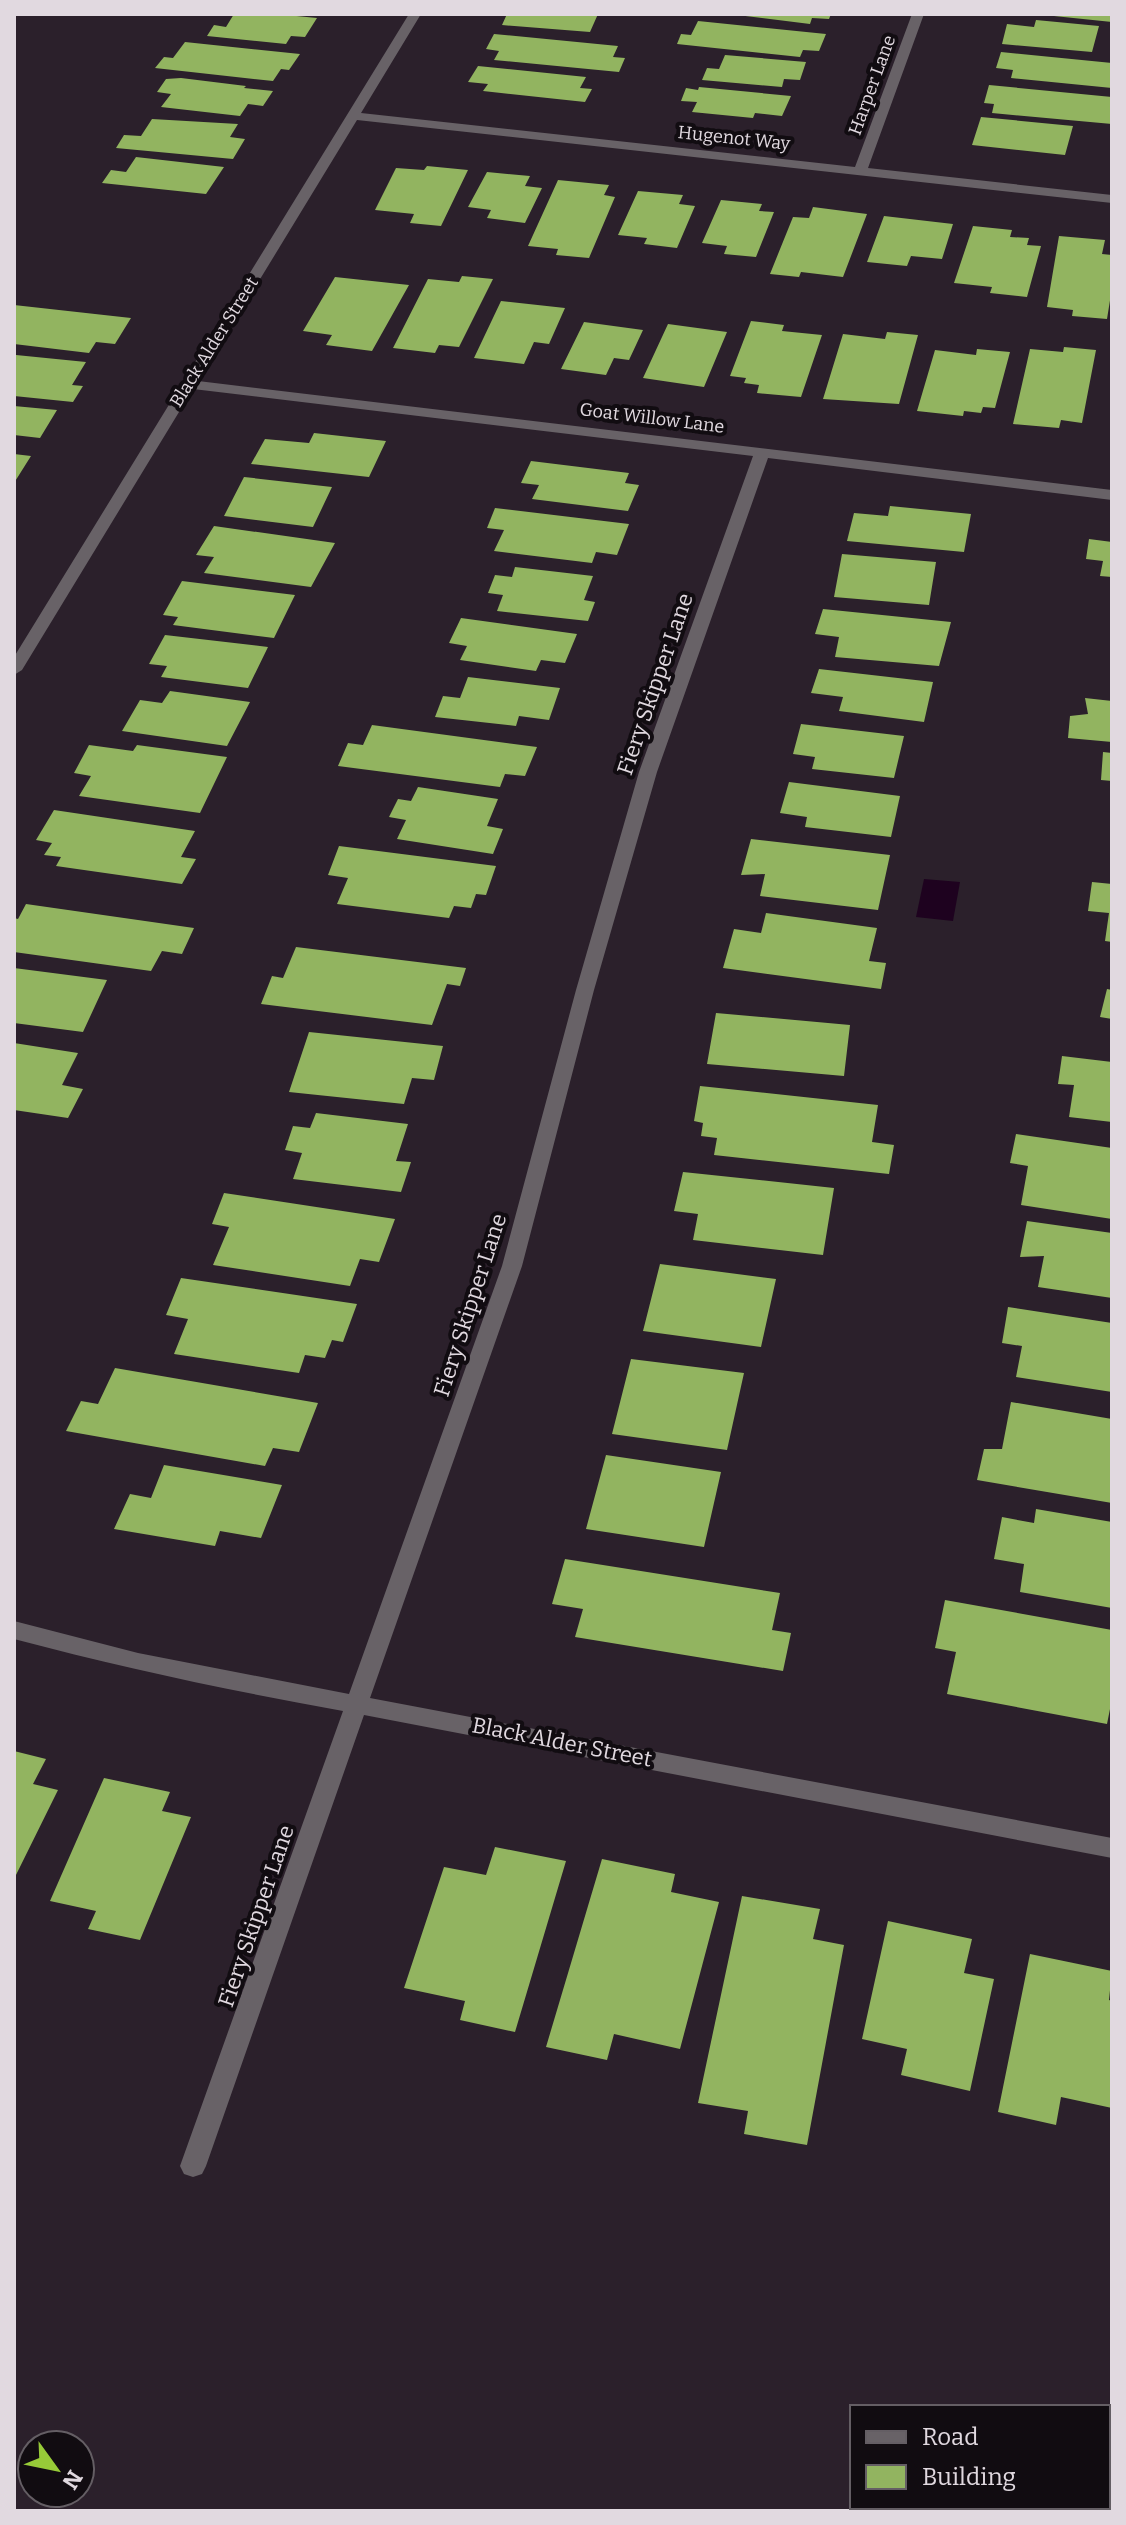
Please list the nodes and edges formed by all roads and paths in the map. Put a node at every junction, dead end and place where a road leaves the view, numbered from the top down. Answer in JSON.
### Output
{"nodes":[{"id":1,"x":415,"y":14,"type":"edge"},
{"id":2,"x":918,"y":14,"type":"edge"},
{"id":3,"x":352,"y":116,"type":"junction"},
{"id":4,"x":861,"y":169,"type":"junction"},
{"id":5,"x":1112,"y":199,"type":"edge"},
{"id":6,"x":188,"y":384,"type":"junction"},
{"id":7,"x":763,"y":451,"type":"junction"},
{"id":8,"x":1112,"y":495,"type":"edge"},
{"id":9,"x":14,"y":670,"type":"edge"},
{"id":10,"x":14,"y":1630,"type":"edge"},
{"id":11,"x":356,"y":1705,"type":"junction"},
{"id":12,"x":1112,"y":1848,"type":"edge"},
{"id":13,"x":193,"y":2166,"type":"dead end"}],
"edges":[{"from":1,"to":3,"type":"street","name":"Black Alder Street"},
{"from":2,"to":4,"type":"street","name":"Harper Lane"},
{"from":3,"to":4,"type":"street","name":"Hugenot Way"},
{"from":3,"to":6,"type":"street","name":"Black Alder Street"},
{"from":4,"to":5,"type":"street","name":"Hugenot Way"},
{"from":6,"to":7,"type":"street","name":"Goat Willow Lane"},
{"from":6,"to":9,"type":"street","name":"Black Alder Street"},
{"from":7,"to":8,"type":"street","name":"Goat Willow Lane"},
{"from":7,"to":11,"type":"street","name":"Fiery Skipper Lane"},
{"from":10,"to":11,"type":"street","name":"Black Alder Street"},
{"from":11,"to":12,"type":"street","name":"Black Alder Street"},
{"from":11,"to":13,"type":"street","name":"Fiery Skipper Lane"}]}
